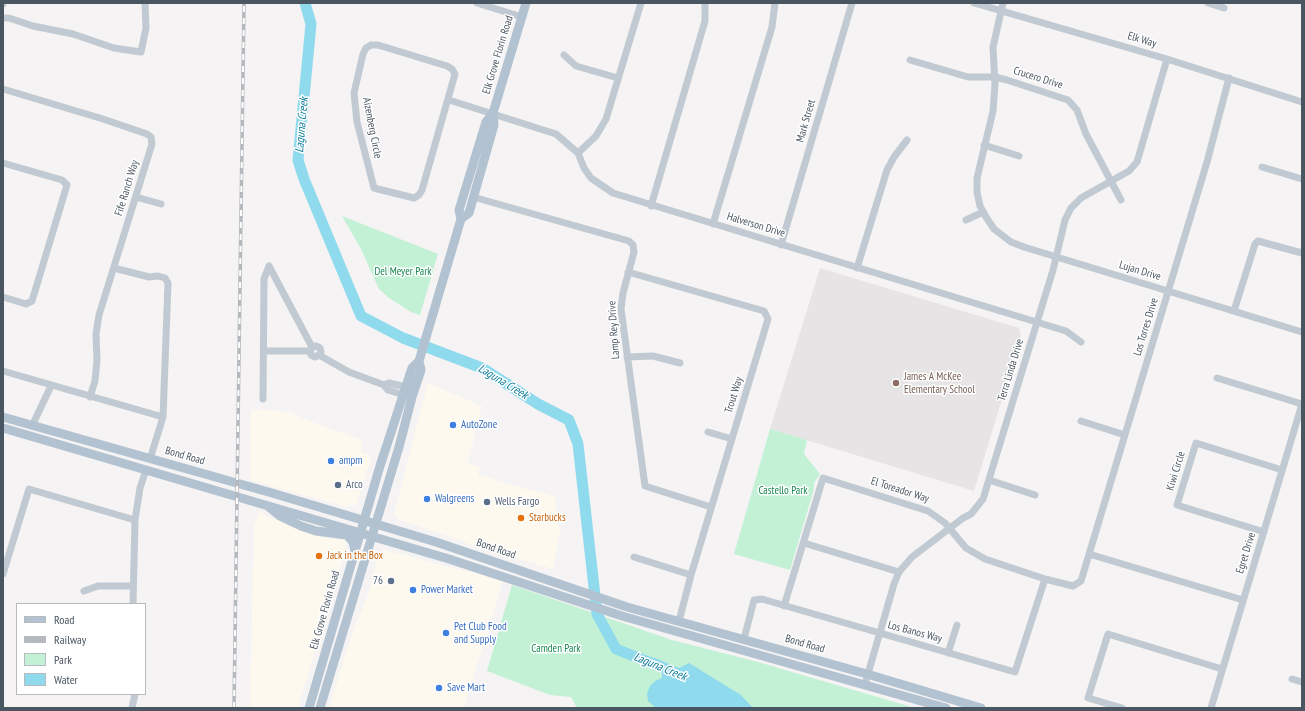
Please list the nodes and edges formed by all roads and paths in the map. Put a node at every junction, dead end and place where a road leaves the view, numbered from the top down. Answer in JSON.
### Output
{"nodes":[{"id":1,"x":145,"y":3,"type":"edge"},
{"id":2,"x":477,"y":3,"type":"edge"},
{"id":3,"x":526,"y":3,"type":"edge"},
{"id":4,"x":641,"y":3,"type":"edge"},
{"id":5,"x":705,"y":3,"type":"edge"},
{"id":6,"x":775,"y":3,"type":"edge"},
{"id":7,"x":852,"y":3,"type":"edge"},
{"id":8,"x":974,"y":3,"type":"edge"},
{"id":9,"x":1208,"y":3,"type":"edge"},
{"id":10,"x":1002,"y":6,"type":"edge"},
{"id":11,"x":1224,"y":8,"type":"dead end"},
{"id":12,"x":522,"y":17,"type":"junction"},
{"id":13,"x":3,"y":18,"type":"edge"},
{"id":14,"x":564,"y":55,"type":"dead end"},
{"id":15,"x":1167,"y":59,"type":"junction"},
{"id":16,"x":910,"y":60,"type":"dead end"},
{"id":17,"x":995,"y":77,"type":"junction"},
{"id":18,"x":618,"y":78,"type":"junction"},
{"id":19,"x":1229,"y":78,"type":"junction"},
{"id":20,"x":3,"y":89,"type":"edge"},
{"id":21,"x":449,"y":100,"type":"junction"},
{"id":22,"x":1302,"y":102,"type":"edge"},
{"id":23,"x":493,"y":113,"type":"junction"},
{"id":24,"x":907,"y":140,"type":"dead end"},
{"id":25,"x":984,"y":146,"type":"junction"},
{"id":26,"x":578,"y":153,"type":"junction"},
{"id":27,"x":1019,"y":156,"type":"dead end"},
{"id":28,"x":3,"y":163,"type":"edge"},
{"id":29,"x":1262,"y":167,"type":"dead end"},
{"id":30,"x":1302,"y":179,"type":"edge"},
{"id":31,"x":1111,"y":181,"type":"junction"},
{"id":32,"x":136,"y":197,"type":"junction"},
{"id":33,"x":473,"y":197,"type":"junction"},
{"id":34,"x":1121,"y":200,"type":"dead end"},
{"id":35,"x":160,"y":204,"type":"dead end"},
{"id":36,"x":651,"y":206,"type":"junction"},
{"id":37,"x":983,"y":212,"type":"junction"},
{"id":38,"x":461,"y":218,"type":"junction"},
{"id":39,"x":966,"y":220,"type":"dead end"},
{"id":40,"x":713,"y":224,"type":"junction"},
{"id":41,"x":781,"y":244,"type":"junction"},
{"id":42,"x":1302,"y":253,"type":"edge"},
{"id":43,"x":1056,"y":257,"type":"junction"},
{"id":44,"x":114,"y":268,"type":"junction"},
{"id":45,"x":857,"y":268,"type":"junction"},
{"id":46,"x":628,"y":272,"type":"junction"},
{"id":47,"x":1168,"y":291,"type":"junction"},
{"id":48,"x":3,"y":297,"type":"edge"},
{"id":49,"x":1234,"y":311,"type":"junction"},
{"id":50,"x":1037,"y":322,"type":"junction"},
{"id":51,"x":1302,"y":332,"type":"edge"},
{"id":52,"x":1081,"y":342,"type":"dead end"},
{"id":53,"x":311,"y":349,"type":"junction"},
{"id":54,"x":264,"y":351,"type":"junction"},
{"id":55,"x":627,"y":357,"type":"junction"},
{"id":56,"x":419,"y":361,"type":"junction"},
{"id":57,"x":680,"y":363,"type":"dead end"},
{"id":58,"x":3,"y":371,"type":"edge"},
{"id":59,"x":1217,"y":378,"type":"dead end"},
{"id":60,"x":51,"y":386,"type":"junction"},
{"id":61,"x":405,"y":391,"type":"junction"},
{"id":62,"x":90,"y":397,"type":"junction"},
{"id":63,"x":263,"y":399,"type":"dead end"},
{"id":64,"x":1302,"y":404,"type":"edge"},
{"id":65,"x":3,"y":417,"type":"edge"},
{"id":66,"x":407,"y":417,"type":"junction"},
{"id":67,"x":163,"y":418,"type":"junction"},
{"id":68,"x":1081,"y":421,"type":"dead end"},
{"id":69,"x":3,"y":423,"type":"edge"},
{"id":70,"x":32,"y":426,"type":"junction"},
{"id":71,"x":3,"y":428,"type":"edge"},
{"id":72,"x":708,"y":432,"type":"dead end"},
{"id":73,"x":1125,"y":435,"type":"junction"},
{"id":74,"x":732,"y":439,"type":"junction"},
{"id":75,"x":80,"y":451,"type":"junction"},
{"id":76,"x":150,"y":458,"type":"junction"},
{"id":77,"x":146,"y":470,"type":"junction"},
{"id":78,"x":1282,"y":470,"type":"junction"},
{"id":79,"x":213,"y":476,"type":"junction"},
{"id":80,"x":989,"y":480,"type":"junction"},
{"id":81,"x":1035,"y":495,"type":"dead end"},
{"id":82,"x":266,"y":504,"type":"junction"},
{"id":83,"x":711,"y":507,"type":"junction"},
{"id":84,"x":135,"y":520,"type":"junction"},
{"id":85,"x":364,"y":521,"type":"junction"},
{"id":86,"x":376,"y":525,"type":"junction"},
{"id":87,"x":949,"y":528,"type":"junction"},
{"id":88,"x":361,"y":532,"type":"junction"},
{"id":89,"x":1264,"y":532,"type":"junction"},
{"id":90,"x":373,"y":536,"type":"junction"},
{"id":91,"x":804,"y":543,"type":"junction"},
{"id":92,"x":355,"y":551,"type":"junction"},
{"id":93,"x":1089,"y":554,"type":"junction"},
{"id":94,"x":634,"y":557,"type":"dead end"},
{"id":95,"x":899,"y":572,"type":"junction"},
{"id":96,"x":3,"y":574,"type":"edge"},
{"id":97,"x":691,"y":575,"type":"junction"},
{"id":98,"x":509,"y":578,"type":"junction"},
{"id":99,"x":1045,"y":579,"type":"junction"},
{"id":100,"x":1081,"y":581,"type":"joint"},
{"id":101,"x":133,"y":586,"type":"junction"},
{"id":102,"x":571,"y":588,"type":"junction"},
{"id":103,"x":84,"y":592,"type":"dead end"},
{"id":104,"x":1243,"y":600,"type":"junction"},
{"id":105,"x":133,"y":603,"type":"edge"},
{"id":106,"x":784,"y":606,"type":"junction"},
{"id":107,"x":679,"y":621,"type":"junction"},
{"id":108,"x":957,"y":625,"type":"dead end"},
{"id":109,"x":880,"y":634,"type":"junction"},
{"id":110,"x":744,"y":639,"type":"junction"},
{"id":111,"x":948,"y":653,"type":"junction"},
{"id":112,"x":324,"y":658,"type":"junction"},
{"id":113,"x":1222,"y":670,"type":"junction"},
{"id":114,"x":867,"y":674,"type":"junction"},
{"id":115,"x":1292,"y":679,"type":"dead end"},
{"id":116,"x":328,"y":681,"type":"junction"},
{"id":117,"x":1302,"y":682,"type":"edge"},
{"id":118,"x":865,"y":684,"type":"junction"},
{"id":119,"x":314,"y":693,"type":"junction"},
{"id":120,"x":134,"y":695,"type":"edge"},
{"id":121,"x":132,"y":708,"type":"edge"},
{"id":122,"x":309,"y":708,"type":"edge"},
{"id":123,"x":314,"y":708,"type":"edge"},
{"id":124,"x":320,"y":708,"type":"edge"},
{"id":125,"x":946,"y":708,"type":"edge"},
{"id":126,"x":981,"y":708,"type":"edge"},
{"id":127,"x":1122,"y":708,"type":"edge"},
{"id":128,"x":1211,"y":708,"type":"edge"}],
"edges":[{"from":1,"to":13,"type":"street"},
{"from":2,"to":12,"type":"street"},
{"from":3,"to":12,"type":"main road","name":"Elk Grove Florin Road"},
{"from":4,"to":18,"type":"street"},
{"from":5,"to":36,"type":"street"},
{"from":6,"to":40,"type":"street"},
{"from":7,"to":41,"type":"street","name":"Mark Street"},
{"from":8,"to":10,"type":"street","name":"Elk Way"},
{"from":9,"to":11,"type":"street"},
{"from":10,"to":15,"type":"street","name":"Elk Way"},
{"from":10,"to":17,"type":"street","name":"Lujan Drive"},
{"from":12,"to":23,"type":"main road","name":"Elk Grove Florin Road"},
{"from":14,"to":18,"type":"street"},
{"from":15,"to":19,"type":"street","name":"Elk Way"},
{"from":15,"to":31,"type":"street","name":"Terra Linda Drive"},
{"from":16,"to":17,"type":"street","name":"Crucero Drive"},
{"from":17,"to":25,"type":"street","name":"Lujan Drive"},
{"from":17,"to":31,"type":"street","name":"Crucero Drive"},
{"from":18,"to":26,"type":"street"},
{"from":19,"to":22,"type":"street","name":"Elk Way"},
{"from":19,"to":47,"type":"street","name":"Los Torres Drive"},
{"from":20,"to":32,"type":"street","name":"Fife Ranch Way"},
{"from":21,"to":21,"type":"street","name":"Aizenberg Circle"},
{"from":21,"to":23,"type":"street"},
{"from":23,"to":26,"type":"street","name":"Halverson Drive"},
{"from":23,"to":33,"type":"main road","name":"Elk Grove Florin Road"},
{"from":23,"to":38,"type":"main road","name":"Elk Grove Florin Road"},
{"from":24,"to":45,"type":"street"},
{"from":25,"to":27,"type":"street"},
{"from":25,"to":37,"type":"street","name":"Lujan Drive"},
{"from":26,"to":36,"type":"street","name":"Halverson Drive"},
{"from":28,"to":48,"type":"street"},
{"from":29,"to":30,"type":"street"},
{"from":31,"to":34,"type":"street","name":"Crucero Drive"},
{"from":31,"to":43,"type":"street","name":"Terra Linda Drive"},
{"from":32,"to":35,"type":"street"},
{"from":32,"to":44,"type":"street","name":"Fife Ranch Way"},
{"from":33,"to":38,"type":"main road","name":"Elk Grove Florin Road"},
{"from":33,"to":46,"type":"street","name":"Lamp Rey Drive"},
{"from":36,"to":40,"type":"street","name":"Halverson Drive"},
{"from":37,"to":39,"type":"street"},
{"from":37,"to":43,"type":"street","name":"Lujan Drive"},
{"from":38,"to":56,"type":"main road","name":"Elk Grove Florin Road"},
{"from":40,"to":41,"type":"street","name":"Halverson Drive"},
{"from":41,"to":45,"type":"street","name":"Halverson Drive"},
{"from":42,"to":49,"type":"street"},
{"from":43,"to":47,"type":"street","name":"Lujan Drive"},
{"from":43,"to":50,"type":"street","name":"Terra Linda Drive"},
{"from":44,"to":62,"type":"street","name":"Fife Ranch Way"},
{"from":44,"to":67,"type":"street"},
{"from":45,"to":50,"type":"street","name":"Halverson Drive"},
{"from":46,"to":55,"type":"street","name":"Lamp Rey Drive"},
{"from":46,"to":74,"type":"street","name":"Trout Way"},
{"from":47,"to":49,"type":"street","name":"Lujan Drive"},
{"from":47,"to":73,"type":"street","name":"Los Torres Drive"},
{"from":49,"to":51,"type":"street","name":"Lujan Drive"},
{"from":50,"to":52,"type":"street","name":"Halverson Drive"},
{"from":50,"to":80,"type":"street","name":"Terra Linda Drive"},
{"from":53,"to":54,"type":"street"},
{"from":53,"to":54,"type":"street"},
{"from":53,"to":61,"type":"street"},
{"from":54,"to":63,"type":"street"},
{"from":55,"to":57,"type":"street"},
{"from":55,"to":83,"type":"street","name":"Lamp Rey Drive"},
{"from":56,"to":61,"type":"main road","name":"Elk Grove Florin Road"},
{"from":56,"to":66,"type":"main road","name":"Elk Grove Florin Road"},
{"from":58,"to":60,"type":"street"},
{"from":59,"to":64,"type":"street"},
{"from":60,"to":62,"type":"street"},
{"from":60,"to":70,"type":"street"},
{"from":61,"to":66,"type":"main road"},
{"from":61,"to":85,"type":"main road","name":"Elk Grove Florin Road"},
{"from":62,"to":67,"type":"street"},
{"from":64,"to":78,"type":"street","name":"Egret Drive"},
{"from":65,"to":70,"type":"main road","name":"Bond Road"},
{"from":66,"to":86,"type":"main road","name":"Elk Grove Florin Road"},
{"from":67,"to":76,"type":"street"},
{"from":68,"to":73,"type":"street"},
{"from":69,"to":70,"type":"main road"},
{"from":70,"to":76,"type":"main road","name":"Bond Road"},
{"from":71,"to":75,"type":"main road","name":"Bond Road"},
{"from":72,"to":74,"type":"street"},
{"from":73,"to":93,"type":"street","name":"Los Torres Drive"},
{"from":74,"to":83,"type":"street","name":"Trout Way"},
{"from":75,"to":76,"type":"main road"},
{"from":75,"to":77,"type":"main road","name":"Bond Road"},
{"from":76,"to":79,"type":"main road","name":"Bond Road"},
{"from":77,"to":79,"type":"main road"},
{"from":77,"to":82,"type":"main road","name":"Bond Road"},
{"from":77,"to":84,"type":"street"},
{"from":78,"to":89,"type":"street","name":"Egret Drive"},
{"from":78,"to":89,"type":"street","name":"Kiwi Circle"},
{"from":79,"to":85,"type":"main road","name":"Bond Road"},
{"from":80,"to":81,"type":"street"},
{"from":80,"to":87,"type":"street","name":"Terra Linda Drive"},
{"from":82,"to":88,"type":"main road","name":"Bond Road"},
{"from":82,"to":92,"type":"main road"},
{"from":83,"to":97,"type":"street","name":"Trout Way"},
{"from":84,"to":96,"type":"street"},
{"from":84,"to":101,"type":"street"},
{"from":85,"to":86,"type":"main road","name":"Bond Road"},
{"from":85,"to":88,"type":"main road","name":"Elk Grove Florin Road"},
{"from":86,"to":90,"type":"main road","name":"Elk Grove Florin Road"},
{"from":86,"to":102,"type":"main road","name":"Bond Road"},
{"from":87,"to":91,"type":"street","name":"El Toreador Way"},
{"from":87,"to":95,"type":"street","name":"Terra Linda Drive"},
{"from":87,"to":99,"type":"street","name":"El Toreador Way"},
{"from":88,"to":90,"type":"main road","name":"Bond Road"},
{"from":88,"to":92,"type":"main road","name":"Elk Grove Florin Road"},
{"from":89,"to":104,"type":"street","name":"Egret Drive"},
{"from":90,"to":98,"type":"main road","name":"Bond Road"},
{"from":90,"to":116,"type":"main road","name":"Elk Grove Florin Road"},
{"from":91,"to":95,"type":"street"},
{"from":91,"to":106,"type":"street","name":"El Toreador Way"},
{"from":92,"to":112,"type":"main road","name":"Elk Grove Florin Road"},
{"from":93,"to":100,"type":"street","name":"Los Torres Drive"},
{"from":93,"to":104,"type":"street"},
{"from":94,"to":97,"type":"street"},
{"from":95,"to":109,"type":"street","name":"Terra Linda Drive"},
{"from":97,"to":107,"type":"street","name":"Trout Way"},
{"from":98,"to":102,"type":"main road"},
{"from":98,"to":118,"type":"main road","name":"Bond Road"},
{"from":99,"to":100,"type":"street","name":"El Toreador Way"},
{"from":99,"to":111,"type":"street","name":"Los Banos Way"},
{"from":101,"to":103,"type":"street"},
{"from":101,"to":105,"type":"street"},
{"from":102,"to":107,"type":"main road","name":"Bond Road"},
{"from":104,"to":113,"type":"street","name":"Egret Drive"},
{"from":106,"to":109,"type":"street","name":"Los Banos Way"},
{"from":106,"to":110,"type":"street","name":"Los Banos Way"},
{"from":107,"to":110,"type":"main road","name":"Bond Road"},
{"from":108,"to":111,"type":"street"},
{"from":109,"to":111,"type":"street","name":"Los Banos Way"},
{"from":109,"to":114,"type":"street","name":"Terra Linda Drive"},
{"from":110,"to":114,"type":"main road","name":"Bond Road"},
{"from":112,"to":116,"type":"main road"},
{"from":112,"to":119,"type":"main road","name":"Elk Grove Florin Road"},
{"from":113,"to":127,"type":"street"},
{"from":113,"to":128,"type":"street","name":"Egret Drive"},
{"from":114,"to":118,"type":"street","name":"Terra Linda Drive"},
{"from":114,"to":126,"type":"main road","name":"Bond Road"},
{"from":115,"to":117,"type":"street"},
{"from":116,"to":124,"type":"main road","name":"Elk Grove Florin Road"},
{"from":118,"to":125,"type":"main road","name":"Bond Road"},
{"from":119,"to":122,"type":"main road","name":"Elk Grove Florin Road"},
{"from":119,"to":123,"type":"main road"},
{"from":120,"to":121,"type":"street"}]}
